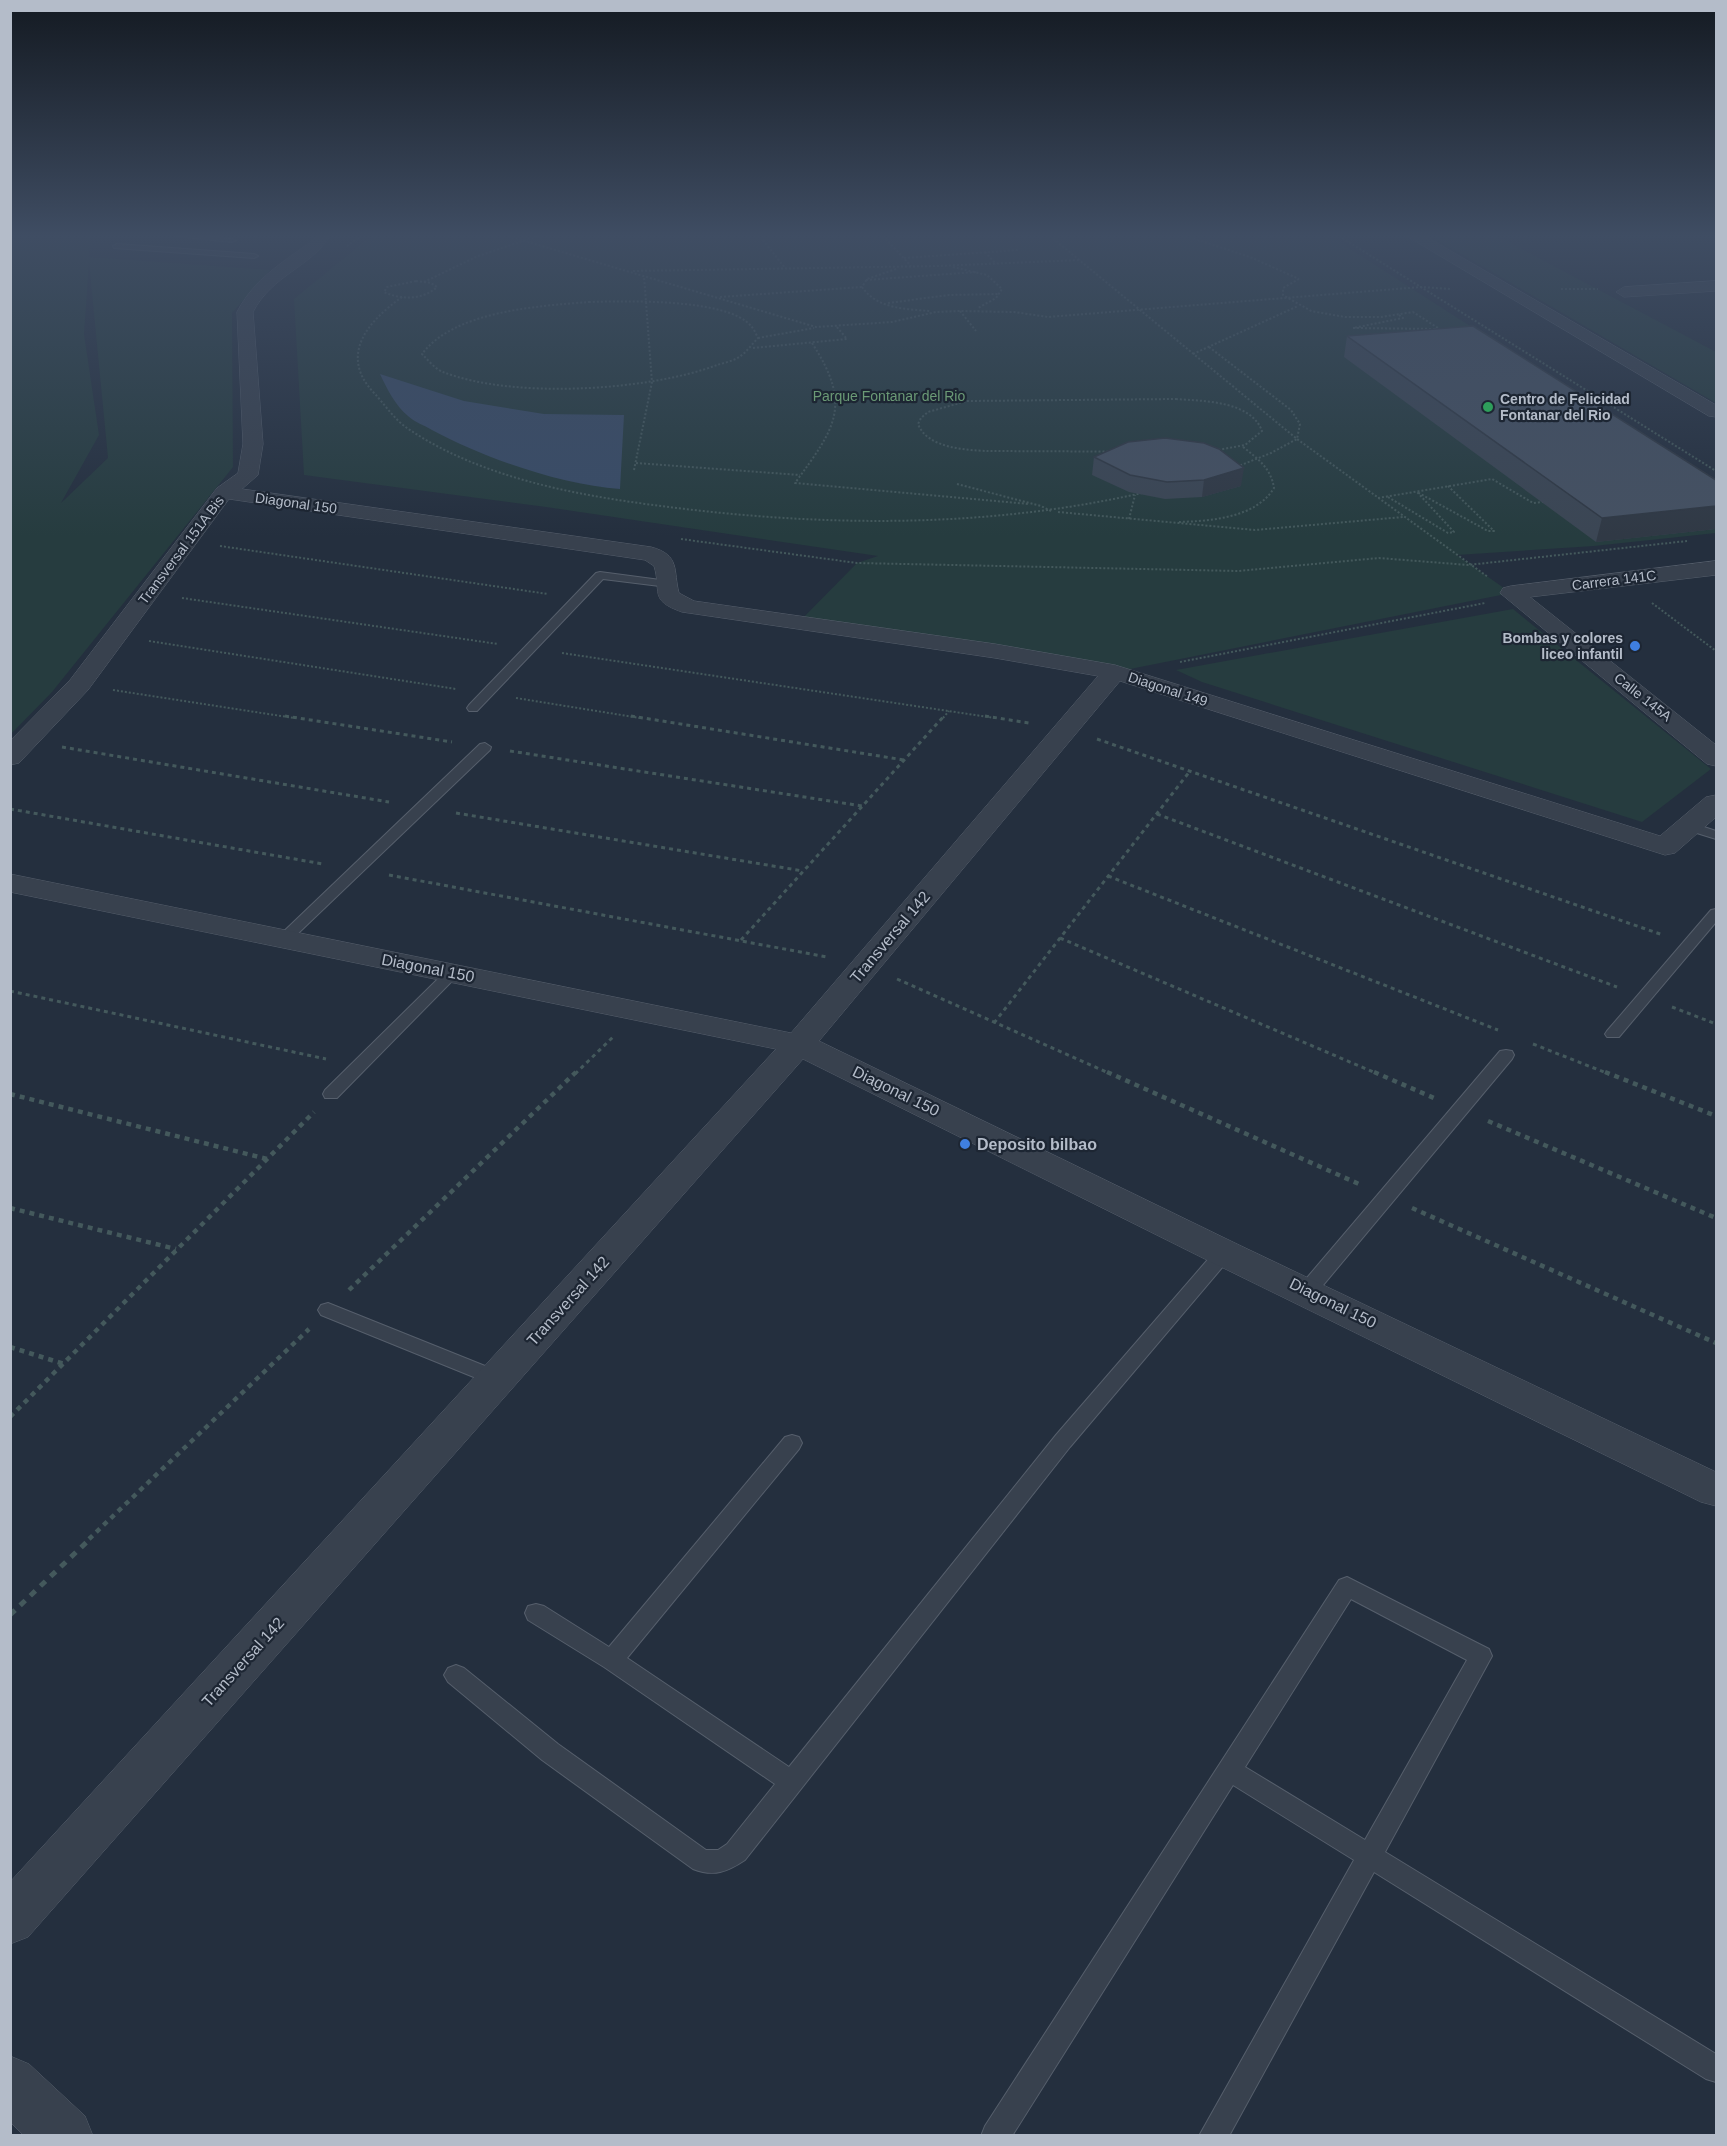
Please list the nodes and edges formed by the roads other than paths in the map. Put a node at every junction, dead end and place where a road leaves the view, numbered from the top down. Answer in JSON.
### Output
{"nodes":[{"id":1,"x":246,"y":336,"type":"edge"},
{"id":2,"x":1586,"y":336,"type":"edge"},
{"id":3,"x":1716,"y":412,"type":"edge"},
{"id":4,"x":224,"y":492,"type":"junction"},
{"id":5,"x":1716,"y":568,"type":"edge"},
{"id":6,"x":668,"y":584,"type":"junction"},
{"id":7,"x":1511,"y":593,"type":"joint"},
{"id":8,"x":1115,"y":672,"type":"junction"},
{"id":9,"x":473,"y":708,"type":"dead end"},
{"id":10,"x":485,"y":747,"type":"dead end"},
{"id":11,"x":10,"y":757,"type":"edge"},
{"id":12,"x":1716,"y":758,"type":"edge"},
{"id":13,"x":1716,"y":803,"type":"edge"},
{"id":14,"x":1689,"y":826,"type":"junction"},
{"id":15,"x":1716,"y":835,"type":"edge"},
{"id":16,"x":10,"y":883,"type":"edge"},
{"id":17,"x":1716,"y":913,"type":"edge"},
{"id":18,"x":284,"y":939,"type":"junction"},
{"id":19,"x":452,"y":973,"type":"junction"},
{"id":20,"x":1613,"y":1034,"type":"dead end"},
{"id":21,"x":799,"y":1044,"type":"junction"},
{"id":22,"x":1506,"y":1055,"type":"dead end"},
{"id":23,"x":331,"y":1094,"type":"road end"},
{"id":24,"x":1224,"y":1253,"type":"junction"},
{"id":25,"x":1307,"y":1290,"type":"junction"},
{"id":26,"x":328,"y":1310,"type":"dead end"},
{"id":27,"x":498,"y":1378,"type":"junction"},
{"id":28,"x":792,"y":1443,"type":"dead end"},
{"id":29,"x":1716,"y":1490,"type":"edge"},
{"id":30,"x":536,"y":1613,"type":"dead end"},
{"id":31,"x":612,"y":1660,"type":"junction"},
{"id":32,"x":456,"y":1675,"type":"dead end"},
{"id":33,"x":1229,"y":1770,"type":"junction"},
{"id":34,"x":793,"y":1783,"type":"junction"},
{"id":35,"x":1369,"y":1856,"type":"junction"},
{"id":36,"x":10,"y":1920,"type":"edge"},
{"id":37,"x":1716,"y":2069,"type":"edge"},
{"id":38,"x":10,"y":2084,"type":"edge"},
{"id":39,"x":65,"y":2136,"type":"edge"},
{"id":40,"x":995,"y":2136,"type":"edge"},
{"id":41,"x":1213,"y":2136,"type":"edge"}],
"edges":[{"from":1,"to":4,"type":"street","name":"Transversal 151A Bis"},
{"from":2,"to":3,"type":"street"},
{"from":4,"to":6,"type":"street","name":"Diagonal 150"},
{"from":4,"to":11,"type":"street","name":"Transversal 151A Bis"},
{"from":5,"to":7,"type":"street","name":"Carrera 141C"},
{"from":6,"to":8,"type":"street","name":"Diagonal 149"},
{"from":6,"to":9,"type":"lane"},
{"from":7,"to":12,"type":"street","name":"Calle 145A"},
{"from":8,"to":14,"type":"street","name":"Diagonal 149"},
{"from":8,"to":21,"type":"street","name":"Transversal 142"},
{"from":10,"to":18,"type":"lane"},
{"from":13,"to":14,"type":"street"},
{"from":14,"to":15,"type":"lane"},
{"from":16,"to":18,"type":"street","name":"Diagonal 150"},
{"from":17,"to":20,"type":"lane"},
{"from":18,"to":19,"type":"street","name":"Diagonal 150"},
{"from":19,"to":21,"type":"street","name":"Diagonal 150"},
{"from":19,"to":23,"type":"lane"},
{"from":21,"to":24,"type":"street","name":"Diagonal 150"},
{"from":21,"to":27,"type":"street","name":"Transversal 142"},
{"from":22,"to":25,"type":"lane"},
{"from":24,"to":25,"type":"street","name":"Diagonal 150"},
{"from":24,"to":34,"type":"lane"},
{"from":25,"to":29,"type":"street","name":"Diagonal 150"},
{"from":26,"to":27,"type":"lane"},
{"from":27,"to":36,"type":"street","name":"Transversal 142"},
{"from":28,"to":31,"type":"lane"},
{"from":30,"to":31,"type":"lane"},
{"from":31,"to":34,"type":"lane"},
{"from":32,"to":34,"type":"lane"},
{"from":33,"to":35,"type":"lane"},
{"from":33,"to":35,"type":"lane"},
{"from":33,"to":40,"type":"lane"},
{"from":35,"to":37,"type":"lane"},
{"from":35,"to":41,"type":"lane"},
{"from":38,"to":39,"type":"street"}]}
